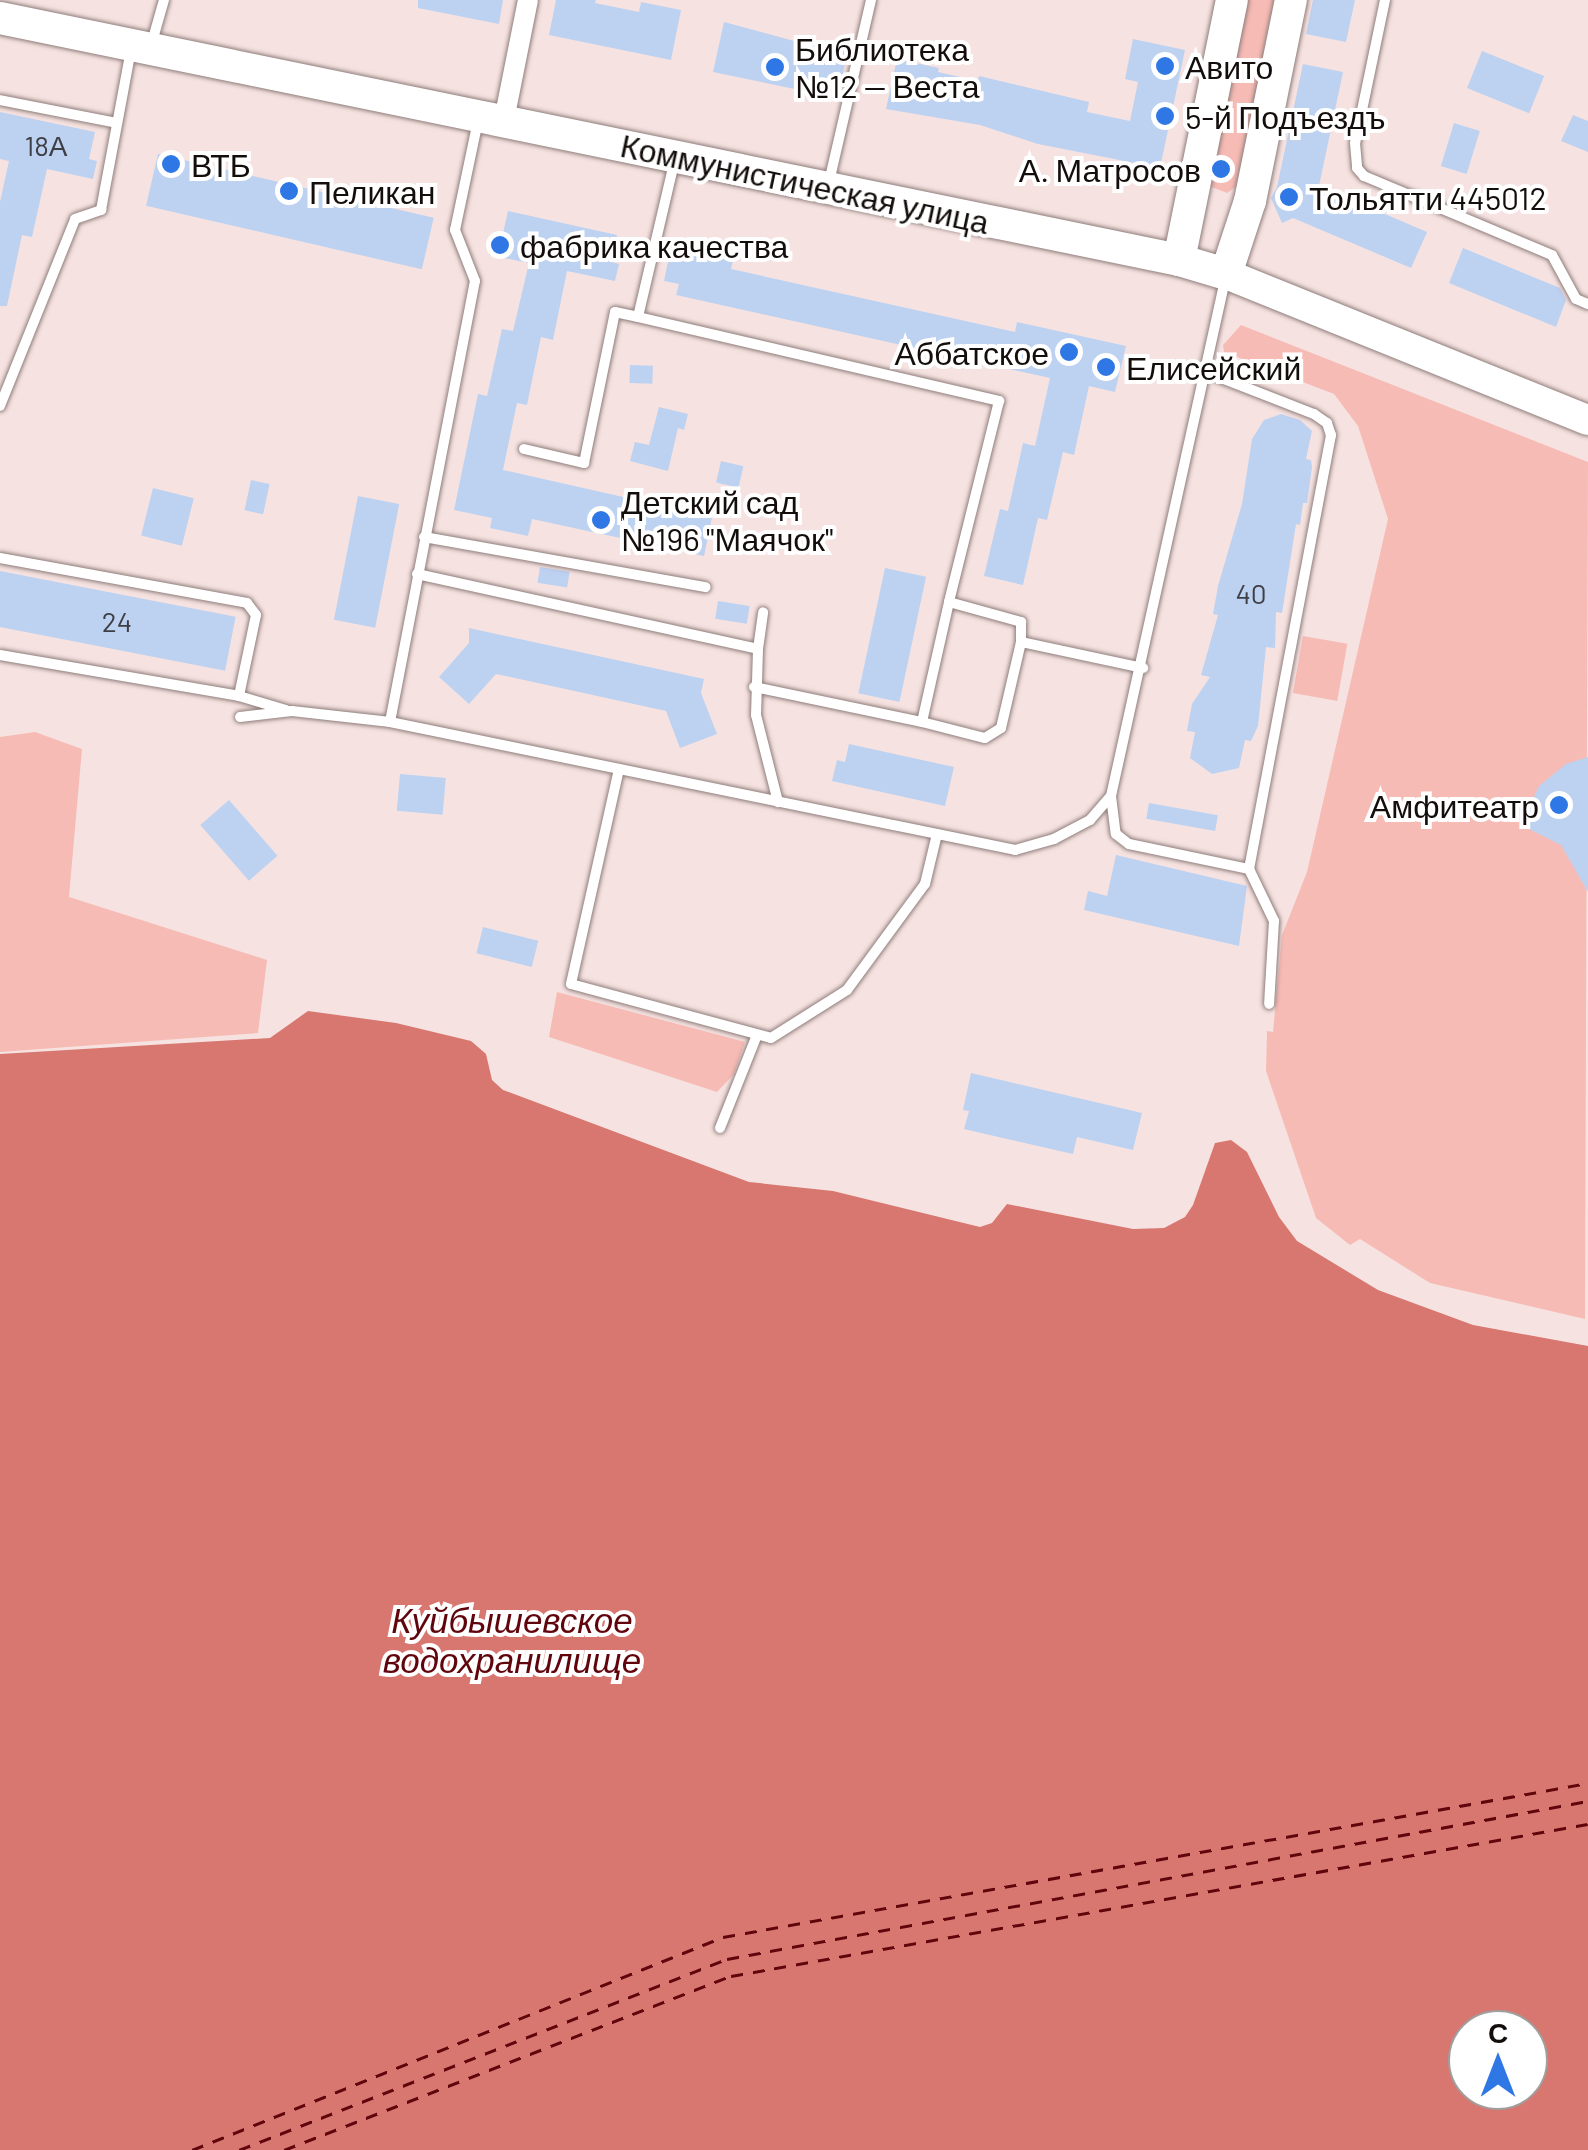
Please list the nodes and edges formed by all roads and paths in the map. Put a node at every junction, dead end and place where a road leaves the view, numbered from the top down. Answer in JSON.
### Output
{"nodes":[{"id":1,"x":164,"y":0,"type":"edge"},
{"id":2,"x":528,"y":0,"type":"edge"},
{"id":3,"x":870,"y":0,"type":"edge"},
{"id":4,"x":1232,"y":0,"type":"edge"},
{"id":5,"x":1290,"y":0,"type":"edge"},
{"id":6,"x":1384,"y":0,"type":"edge"},
{"id":7,"x":0,"y":18,"type":"edge"},
{"id":8,"x":141,"y":46,"type":"junction"},
{"id":9,"x":0,"y":100,"type":"edge"},
{"id":10,"x":492,"y":117,"type":"junction"},
{"id":11,"x":118,"y":123,"type":"junction"},
{"id":12,"x":676,"y":156,"type":"junction"},
{"id":13,"x":828,"y":188,"type":"junction"},
{"id":14,"x":1179,"y":260,"type":"junction"},
{"id":15,"x":1226,"y":274,"type":"junction"},
{"id":16,"x":1588,"y":304,"type":"edge"},
{"id":17,"x":638,"y":317,"type":"junction"},
{"id":18,"x":1206,"y":372,"type":"junction"},
{"id":19,"x":0,"y":406,"type":"edge"},
{"id":20,"x":1585,"y":412,"type":"edge"},
{"id":21,"x":524,"y":449,"type":"dead end"},
{"id":22,"x":424,"y":537,"type":"junction"},
{"id":23,"x":0,"y":558,"type":"edge"},
{"id":24,"x":417,"y":574,"type":"junction"},
{"id":25,"x":706,"y":587,"type":"dead end"},
{"id":26,"x":949,"y":602,"type":"junction"},
{"id":27,"x":763,"y":612,"type":"dead end"},
{"id":28,"x":1021,"y":642,"type":"junction"},
{"id":29,"x":758,"y":649,"type":"junction"},
{"id":30,"x":0,"y":655,"type":"edge"},
{"id":31,"x":1142,"y":668,"type":"junction"},
{"id":32,"x":754,"y":687,"type":"junction"},
{"id":33,"x":239,"y":696,"type":"junction"},
{"id":34,"x":292,"y":711,"type":"junction"},
{"id":35,"x":240,"y":717,"type":"dead end"},
{"id":36,"x":390,"y":722,"type":"junction"},
{"id":37,"x":922,"y":722,"type":"junction"},
{"id":38,"x":619,"y":769,"type":"junction"},
{"id":39,"x":1111,"y":796,"type":"junction"},
{"id":40,"x":778,"y":802,"type":"junction"},
{"id":41,"x":937,"y":834,"type":"junction"},
{"id":42,"x":1249,"y":869,"type":"junction"},
{"id":43,"x":1268,"y":1004,"type":"dead end"},
{"id":44,"x":757,"y":1035,"type":"junction"},
{"id":45,"x":720,"y":1128,"type":"dead end"}],
"edges":[{"from":1,"to":8,"type":"lane"},
{"from":2,"to":10,"type":"street"},
{"from":3,"to":13,"type":"lane"},
{"from":4,"to":14,"type":"main road"},
{"from":5,"to":15,"type":"main road"},
{"from":6,"to":16,"type":"lane"},
{"from":7,"to":8,"type":"main road","name":"Коммунистическая улица"},
{"from":8,"to":10,"type":"main road","name":"Коммунистическая улица"},
{"from":8,"to":11,"type":"lane"},
{"from":9,"to":11,"type":"lane"},
{"from":10,"to":12,"type":"main road","name":"Коммунистическая улица"},
{"from":10,"to":22,"type":"lane"},
{"from":11,"to":19,"type":"lane"},
{"from":12,"to":13,"type":"main road","name":"Коммунистическая улица"},
{"from":12,"to":17,"type":"lane"},
{"from":13,"to":14,"type":"main road","name":"Коммунистическая улица"},
{"from":14,"to":15,"type":"main road","name":"Коммунистическая улица"},
{"from":15,"to":18,"type":"lane"},
{"from":15,"to":20,"type":"main road","name":"Коммунистическая улица"},
{"from":17,"to":21,"type":"lane"},
{"from":17,"to":26,"type":"lane"},
{"from":18,"to":31,"type":"lane"},
{"from":18,"to":42,"type":"lane"},
{"from":22,"to":24,"type":"lane"},
{"from":22,"to":25,"type":"lane"},
{"from":23,"to":33,"type":"lane"},
{"from":24,"to":29,"type":"lane"},
{"from":24,"to":36,"type":"lane"},
{"from":26,"to":28,"type":"lane"},
{"from":26,"to":37,"type":"lane"},
{"from":27,"to":29,"type":"lane"},
{"from":28,"to":31,"type":"lane"},
{"from":28,"to":37,"type":"lane"},
{"from":29,"to":32,"type":"lane"},
{"from":30,"to":33,"type":"lane"},
{"from":31,"to":39,"type":"lane"},
{"from":32,"to":37,"type":"lane"},
{"from":32,"to":40,"type":"lane"},
{"from":33,"to":34,"type":"lane"},
{"from":34,"to":35,"type":"lane"},
{"from":34,"to":36,"type":"lane"},
{"from":36,"to":38,"type":"lane"},
{"from":38,"to":40,"type":"lane"},
{"from":38,"to":44,"type":"lane"},
{"from":39,"to":41,"type":"lane"},
{"from":39,"to":42,"type":"lane"},
{"from":40,"to":41,"type":"lane"},
{"from":41,"to":44,"type":"lane"},
{"from":42,"to":43,"type":"lane"},
{"from":44,"to":45,"type":"lane"}]}
